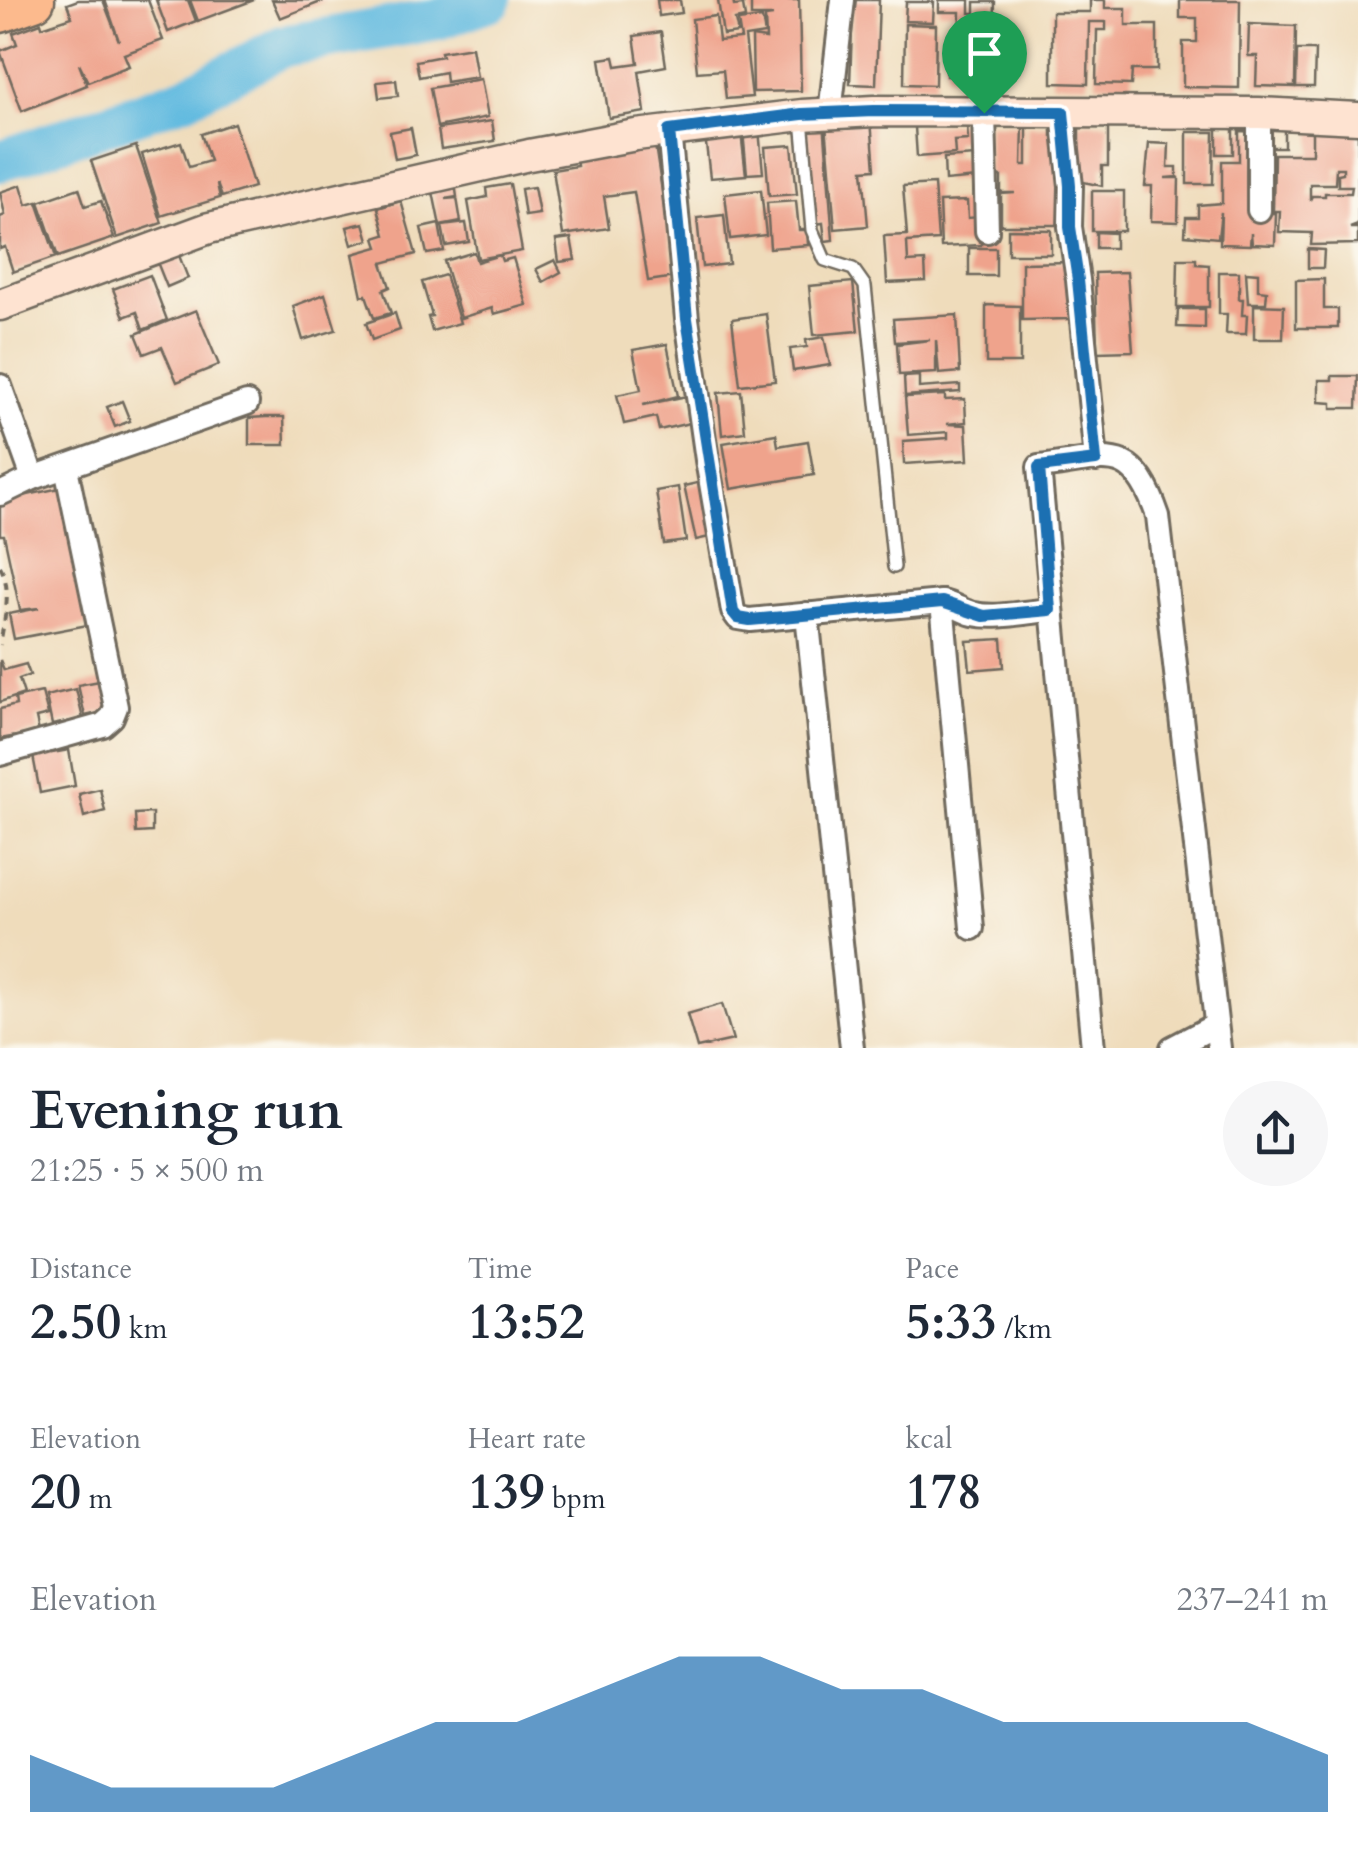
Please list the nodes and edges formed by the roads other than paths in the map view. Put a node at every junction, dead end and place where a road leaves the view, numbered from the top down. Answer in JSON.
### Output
{"nodes":[{"id":1,"x":34,"y":0,"type":"edge"},
{"id":2,"x":842,"y":0,"type":"edge"},
{"id":3,"x":0,"y":12,"type":"edge"},
{"id":4,"x":1063,"y":112,"type":"junction"},
{"id":5,"x":984,"y":113,"type":"junction"},
{"id":6,"x":1259,"y":113,"type":"junction"},
{"id":7,"x":816,"y":114,"type":"junction"},
{"id":8,"x":1358,"y":118,"type":"edge"},
{"id":9,"x":669,"y":131,"type":"junction"},
{"id":10,"x":1259,"y":210,"type":"dead end"},
{"id":11,"x":987,"y":231,"type":"dead end"},
{"id":12,"x":0,"y":305,"type":"edge"},
{"id":13,"x":0,"y":386,"type":"edge"},
{"id":14,"x":247,"y":404,"type":"dead end"},
{"id":15,"x":1096,"y":460,"type":"junction"},
{"id":16,"x":66,"y":468,"type":"junction"},
{"id":17,"x":33,"y":478,"type":"junction"},
{"id":18,"x":0,"y":494,"type":"edge"},
{"id":19,"x":894,"y":568,"type":"dead end"},
{"id":20,"x":942,"y":602,"type":"junction"},
{"id":21,"x":1050,"y":610,"type":"junction"},
{"id":22,"x":807,"y":614,"type":"junction"},
{"id":23,"x":0,"y":754,"type":"edge"},
{"id":24,"x":972,"y":928,"type":"dead end"},
{"id":25,"x":1218,"y":1036,"type":"edge"},
{"id":26,"x":852,"y":1048,"type":"edge"},
{"id":27,"x":1093,"y":1048,"type":"edge"},
{"id":28,"x":1172,"y":1048,"type":"edge"}],
"edges":[{"from":1,"to":3,"type":"highway"},
{"from":2,"to":7,"type":"street"},
{"from":4,"to":5,"type":"street"},
{"from":4,"to":6,"type":"street"},
{"from":4,"to":15,"type":"street"},
{"from":5,"to":7,"type":"street"},
{"from":5,"to":11,"type":"street"},
{"from":6,"to":8,"type":"street"},
{"from":6,"to":10,"type":"street"},
{"from":7,"to":9,"type":"street"},
{"from":7,"to":19,"type":"lane"},
{"from":9,"to":12,"type":"street"},
{"from":9,"to":22,"type":"street"},
{"from":13,"to":17,"type":"street"},
{"from":14,"to":16,"type":"street"},
{"from":15,"to":21,"type":"street"},
{"from":15,"to":25,"type":"street"},
{"from":16,"to":17,"type":"street"},
{"from":16,"to":23,"type":"street"},
{"from":17,"to":18,"type":"street"},
{"from":20,"to":21,"type":"street"},
{"from":20,"to":22,"type":"street"},
{"from":20,"to":24,"type":"street"},
{"from":21,"to":27,"type":"street"},
{"from":22,"to":26,"type":"street"},
{"from":25,"to":28,"type":"street"}]}
